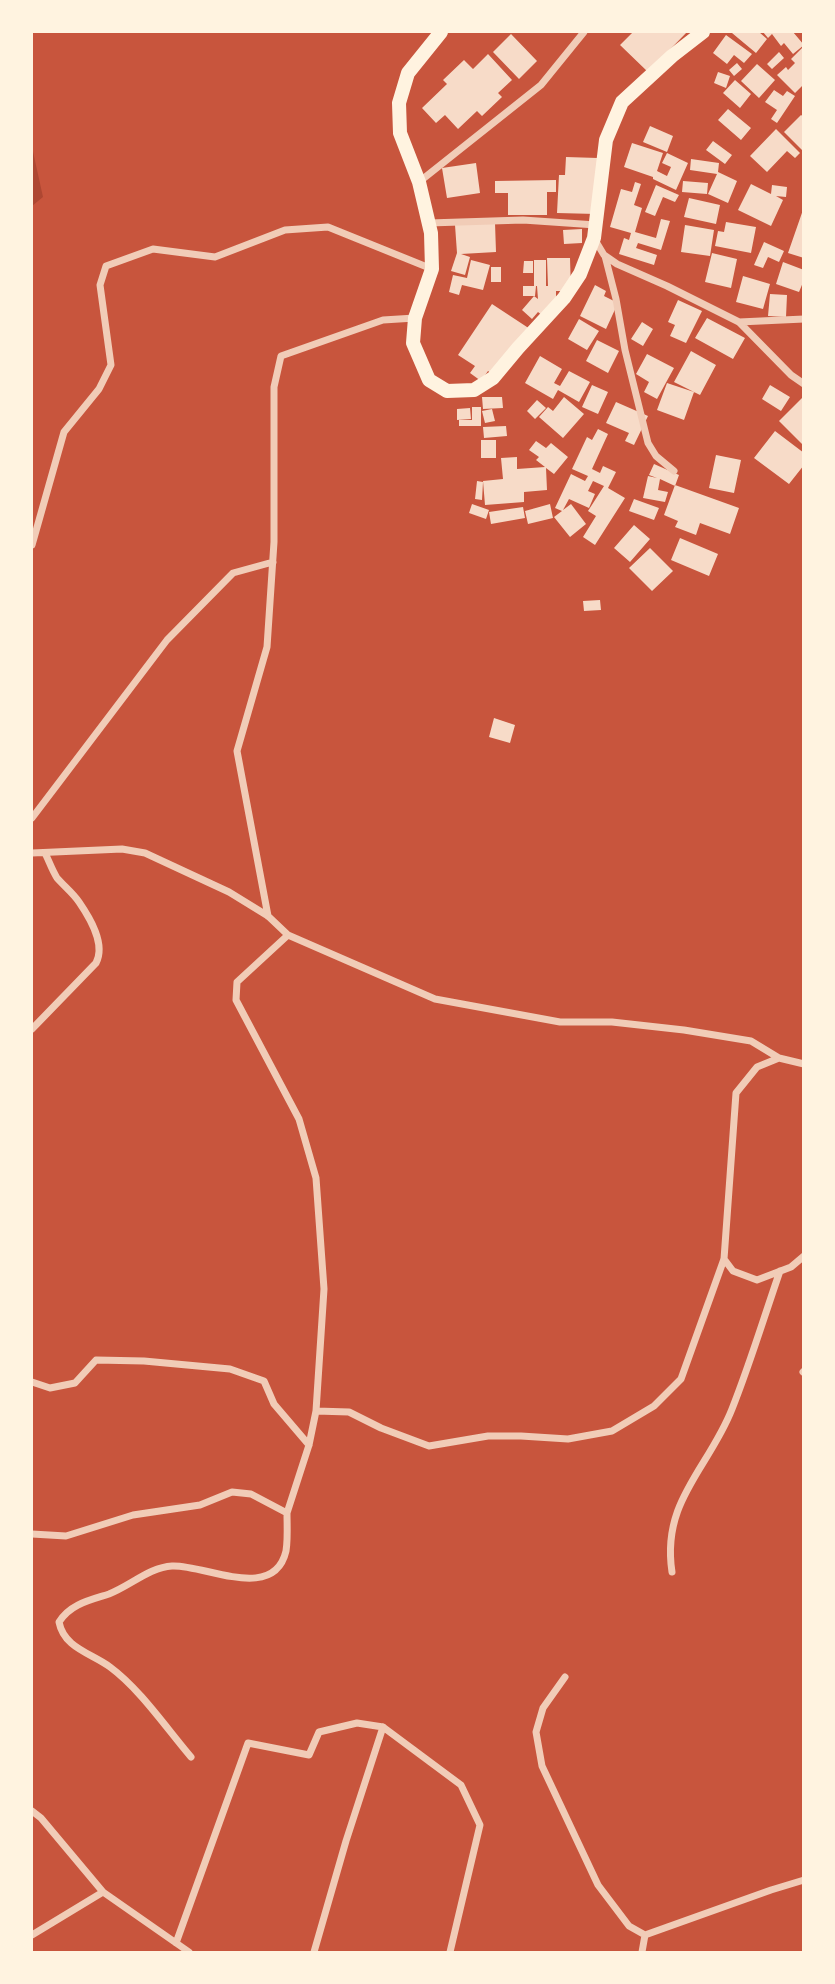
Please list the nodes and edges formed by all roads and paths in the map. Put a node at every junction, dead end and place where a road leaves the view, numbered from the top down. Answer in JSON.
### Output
{"nodes":[{"id":1,"x":441,"y":32,"type":"edge"},
{"id":2,"x":584,"y":32,"type":"edge"},
{"id":3,"x":703,"y":32,"type":"edge"},
{"id":4,"x":419,"y":182,"type":"junction"},
{"id":5,"x":429,"y":223,"type":"junction"},
{"id":6,"x":595,"y":232,"type":"junction"},
{"id":7,"x":604,"y":256,"type":"junction"},
{"id":8,"x":432,"y":269,"type":"junction"},
{"id":9,"x":415,"y":317,"type":"junction"},
{"id":10,"x":803,"y":319,"type":"edge"},
{"id":11,"x":739,"y":322,"type":"junction"},
{"id":12,"x":803,"y":384,"type":"edge"},
{"id":13,"x":674,"y":471,"type":"dead end"},
{"id":14,"x":32,"y":545,"type":"edge"},
{"id":15,"x":273,"y":562,"type":"junction"},
{"id":16,"x":32,"y":818,"type":"edge"},
{"id":17,"x":32,"y":853,"type":"edge"},
{"id":18,"x":45,"y":853,"type":"junction"},
{"id":19,"x":268,"y":916,"type":"junction"},
{"id":20,"x":288,"y":935,"type":"junction"},
{"id":21,"x":32,"y":1028,"type":"edge"},
{"id":22,"x":779,"y":1058,"type":"junction"},
{"id":23,"x":803,"y":1064,"type":"edge"},
{"id":24,"x":803,"y":1256,"type":"edge"},
{"id":25,"x":724,"y":1259,"type":"junction"},
{"id":26,"x":780,"y":1271,"type":"junction"},
{"id":27,"x":32,"y":1382,"type":"edge"},
{"id":28,"x":316,"y":1411,"type":"junction"},
{"id":29,"x":309,"y":1445,"type":"junction"},
{"id":30,"x":287,"y":1513,"type":"junction"},
{"id":31,"x":32,"y":1534,"type":"edge"},
{"id":32,"x":672,"y":1572,"type":"dead end"},
{"id":33,"x":565,"y":1677,"type":"dead end"},
{"id":34,"x":383,"y":1727,"type":"junction"},
{"id":35,"x":191,"y":1757,"type":"dead end"},
{"id":36,"x":32,"y":1811,"type":"edge"},
{"id":37,"x":803,"y":1880,"type":"edge"},
{"id":38,"x":103,"y":1892,"type":"junction"},
{"id":39,"x":32,"y":1935,"type":"edge"},
{"id":40,"x":645,"y":1935,"type":"junction"},
{"id":41,"x":176,"y":1943,"type":"junction"},
{"id":42,"x":190,"y":1952,"type":"edge"},
{"id":43,"x":314,"y":1952,"type":"edge"},
{"id":44,"x":450,"y":1952,"type":"edge"},
{"id":45,"x":642,"y":1952,"type":"edge"}],
"edges":[{"from":1,"to":4,"type":"main road"},
{"from":2,"to":4,"type":"street"},
{"from":3,"to":6,"type":"main road"},
{"from":4,"to":5,"type":"main road"},
{"from":5,"to":6,"type":"street"},
{"from":5,"to":8,"type":"main road"},
{"from":6,"to":7,"type":"street"},
{"from":6,"to":9,"type":"main road"},
{"from":7,"to":11,"type":"street"},
{"from":7,"to":13,"type":"street"},
{"from":8,"to":9,"type":"main road"},
{"from":8,"to":14,"type":"street"},
{"from":9,"to":15,"type":"street"},
{"from":10,"to":11,"type":"street"},
{"from":11,"to":12,"type":"street"},
{"from":15,"to":16,"type":"street"},
{"from":15,"to":19,"type":"street"},
{"from":17,"to":18,"type":"street"},
{"from":18,"to":19,"type":"street"},
{"from":18,"to":21,"type":"street"},
{"from":19,"to":20,"type":"street"},
{"from":20,"to":22,"type":"street"},
{"from":20,"to":28,"type":"street"},
{"from":22,"to":23,"type":"street"},
{"from":22,"to":25,"type":"street"},
{"from":24,"to":26,"type":"street"},
{"from":25,"to":26,"type":"street"},
{"from":25,"to":28,"type":"street"},
{"from":26,"to":32,"type":"street"},
{"from":27,"to":29,"type":"street"},
{"from":28,"to":29,"type":"street"},
{"from":29,"to":30,"type":"street"},
{"from":30,"to":31,"type":"street"},
{"from":30,"to":35,"type":"street"},
{"from":33,"to":40,"type":"street"},
{"from":34,"to":41,"type":"street"},
{"from":34,"to":43,"type":"street"},
{"from":34,"to":44,"type":"street"},
{"from":36,"to":38,"type":"street"},
{"from":37,"to":40,"type":"street"},
{"from":38,"to":39,"type":"street"},
{"from":38,"to":41,"type":"street"},
{"from":40,"to":45,"type":"street"},
{"from":41,"to":42,"type":"street"}]}
